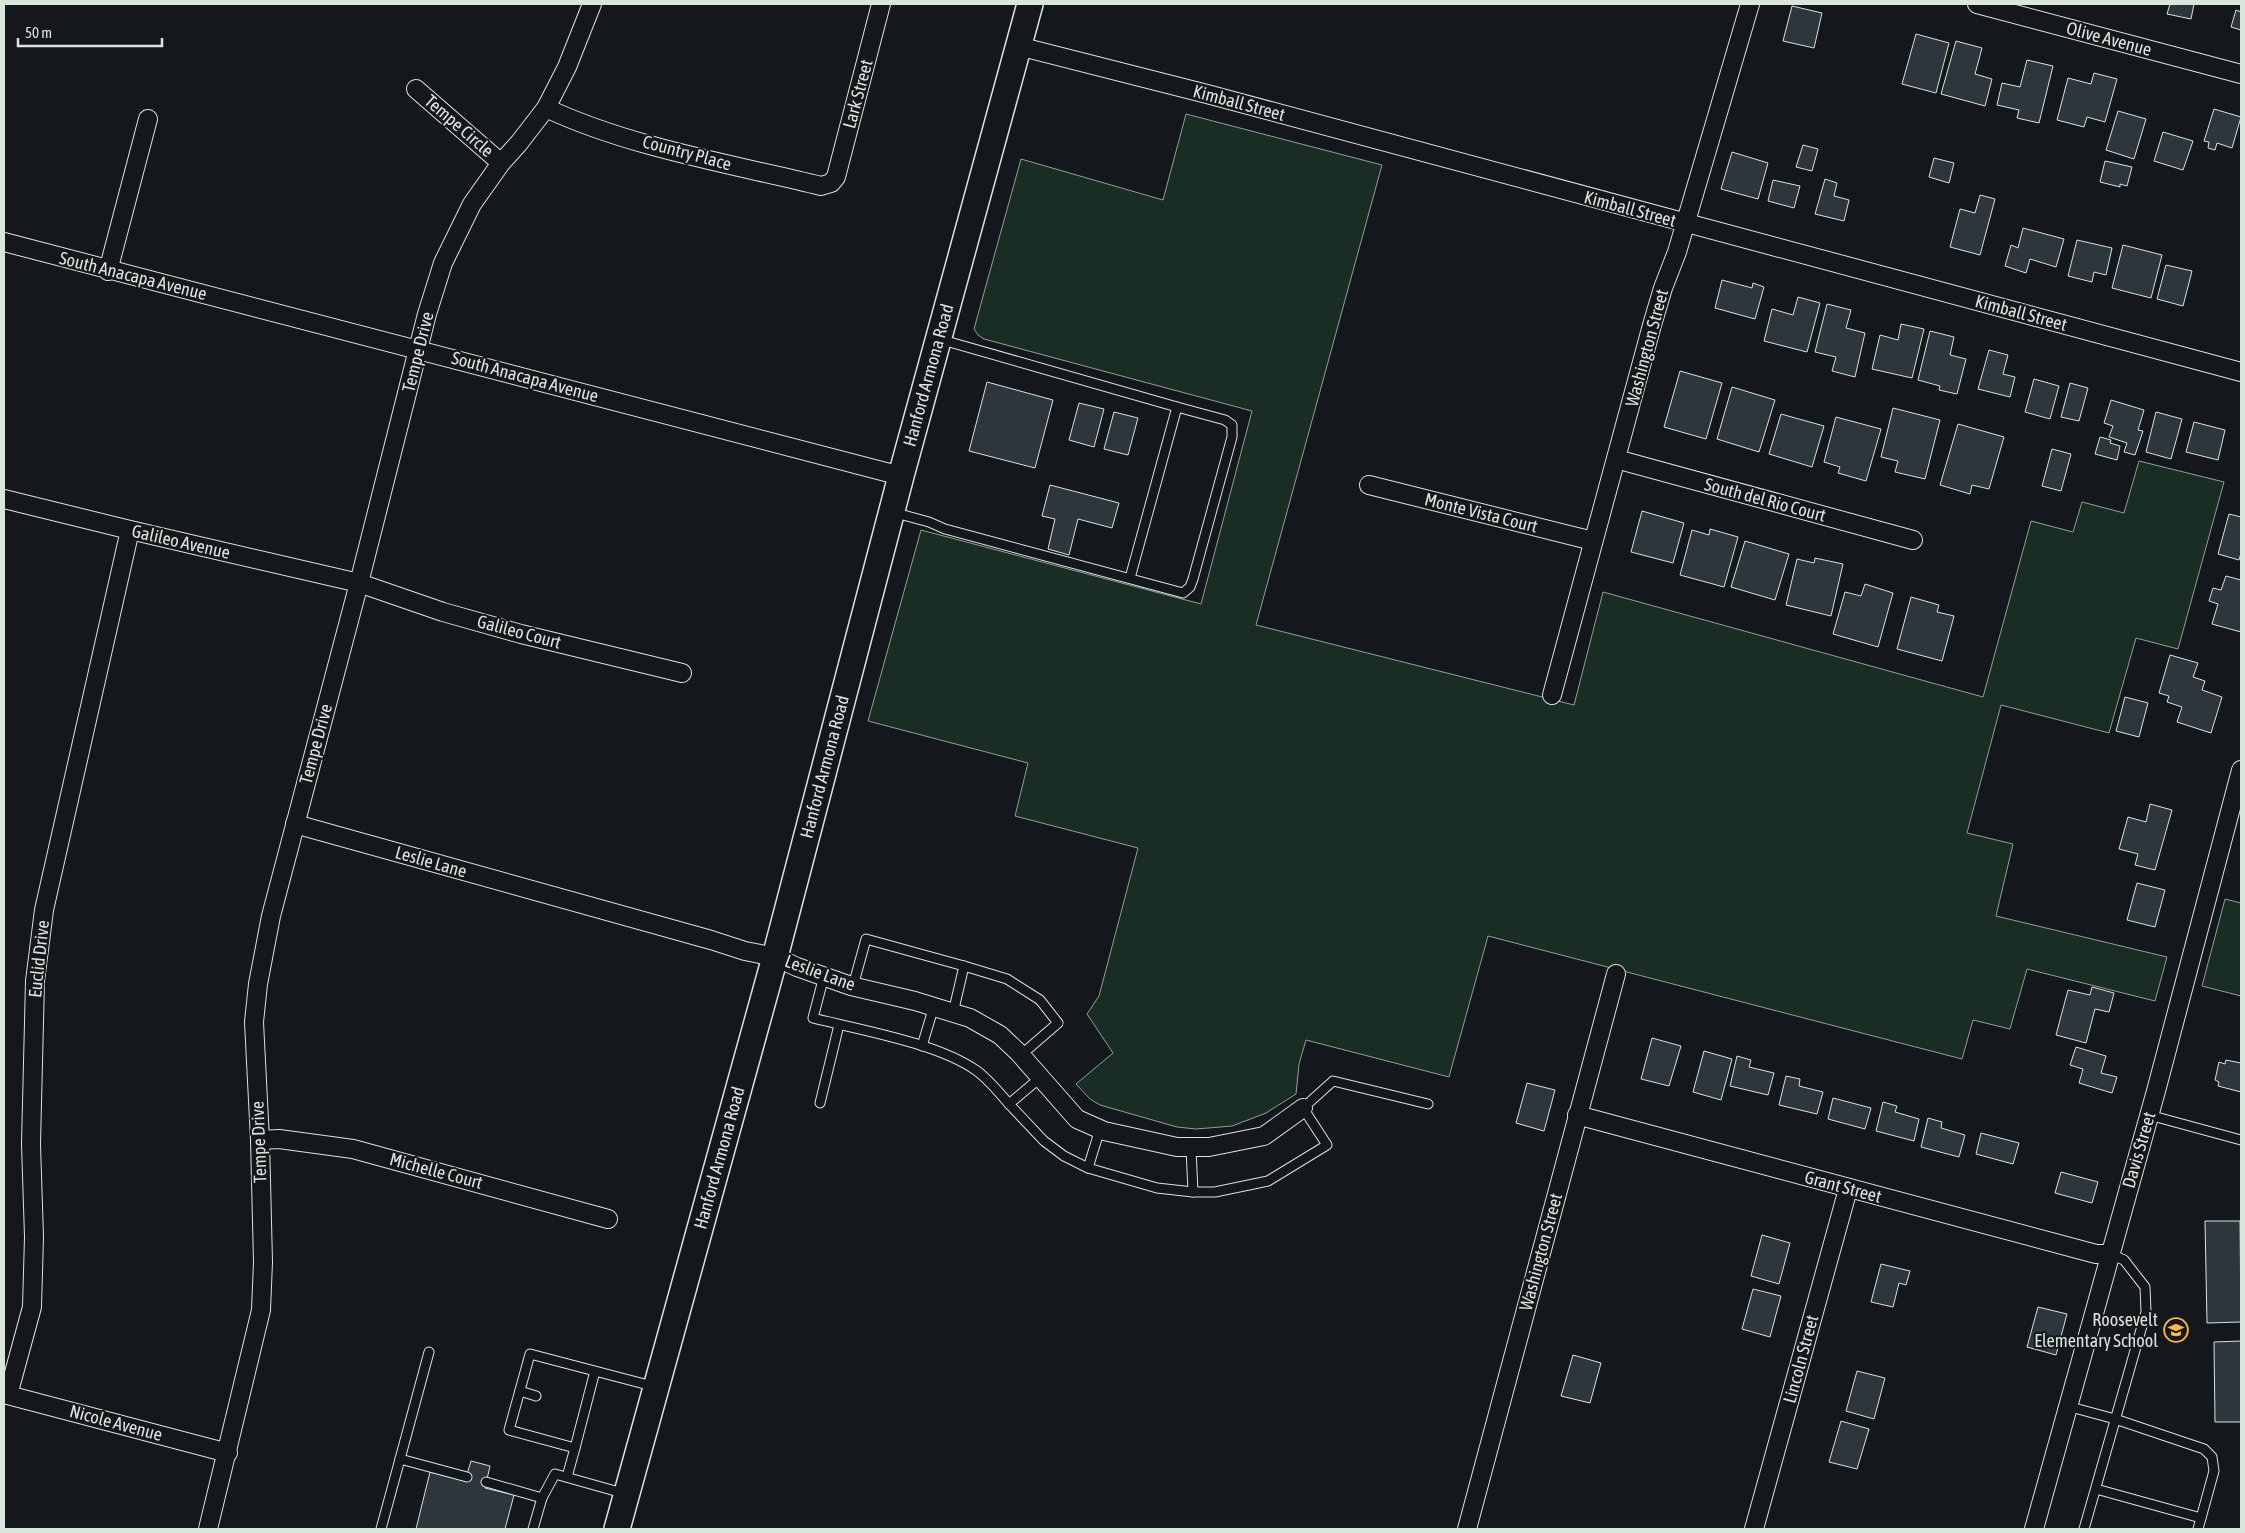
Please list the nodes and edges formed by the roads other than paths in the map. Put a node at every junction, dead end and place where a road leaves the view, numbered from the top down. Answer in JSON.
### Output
{"nodes":[{"id":1,"x":592,"y":4,"type":"edge"},
{"id":2,"x":881,"y":4,"type":"edge"},
{"id":3,"x":1030,"y":4,"type":"edge"},
{"id":4,"x":1750,"y":4,"type":"edge"},
{"id":5,"x":1977,"y":4,"type":"edge"},
{"id":6,"x":1018,"y":46,"type":"junction"},
{"id":7,"x":2241,"y":74,"type":"edge"},
{"id":8,"x":416,"y":89,"type":"dead end"},
{"id":9,"x":546,"y":108,"type":"junction"},
{"id":10,"x":148,"y":119,"type":"dead end"},
{"id":11,"x":501,"y":163,"type":"junction"},
{"id":12,"x":831,"y":183,"type":"joint"},
{"id":13,"x":1685,"y":224,"type":"junction"},
{"id":14,"x":4,"y":242,"type":"edge"},
{"id":15,"x":108,"y":271,"type":"junction"},
{"id":16,"x":939,"y":339,"type":"junction"},
{"id":17,"x":419,"y":349,"type":"junction"},
{"id":18,"x":2241,"y":372,"type":"edge"},
{"id":19,"x":1177,"y":407,"type":"junction"},
{"id":20,"x":1616,"y":459,"type":"junction"},
{"id":21,"x":901,"y":476,"type":"junction"},
{"id":22,"x":1369,"y":485,"type":"dead end"},
{"id":23,"x":4,"y":499,"type":"edge"},
{"id":24,"x":892,"y":512,"type":"junction"},
{"id":25,"x":130,"y":530,"type":"junction"},
{"id":26,"x":1913,"y":540,"type":"dead end"},
{"id":27,"x":1593,"y":541,"type":"junction"},
{"id":28,"x":1130,"y":578,"type":"junction"},
{"id":29,"x":359,"y":584,"type":"junction"},
{"id":30,"x":682,"y":673,"type":"dead end"},
{"id":31,"x":1552,"y":696,"type":"dead end"},
{"id":32,"x":2241,"y":770,"type":"edge"},
{"id":33,"x":295,"y":824,"type":"junction"},
{"id":34,"x":774,"y":957,"type":"junction"},
{"id":35,"x":964,"y":966,"type":"junction"},
{"id":36,"x":1616,"y":974,"type":"dead end"},
{"id":37,"x":824,"y":976,"type":"junction"},
{"id":38,"x":853,"y":986,"type":"junction"},
{"id":39,"x":934,"y":1006,"type":"junction"},
{"id":40,"x":953,"y":1012,"type":"junction"},
{"id":41,"x":839,"y":1025,"type":"junction"},
{"id":42,"x":922,"y":1046,"type":"junction"},
{"id":43,"x":1021,"y":1055,"type":"junction"},
{"id":44,"x":1041,"y":1077,"type":"junction"},
{"id":45,"x":820,"y":1103,"type":"dead end"},
{"id":46,"x":1009,"y":1104,"type":"junction"},
{"id":47,"x":1428,"y":1104,"type":"dead end"},
{"id":48,"x":1303,"y":1108,"type":"junction"},
{"id":49,"x":1577,"y":1115,"type":"junction"},
{"id":50,"x":2149,"y":1115,"type":"junction"},
{"id":51,"x":1100,"y":1129,"type":"junction"},
{"id":52,"x":260,"y":1140,"type":"junction"},
{"id":53,"x":2241,"y":1140,"type":"edge"},
{"id":54,"x":1191,"y":1148,"type":"junction"},
{"id":55,"x":1088,"y":1168,"type":"junction"},
{"id":56,"x":1848,"y":1189,"type":"junction"},
{"id":57,"x":1193,"y":1192,"type":"junction"},
{"id":58,"x":608,"y":1218,"type":"dead end"},
{"id":59,"x":2110,"y":1254,"type":"junction"},
{"id":60,"x":429,"y":1352,"type":"dead end"},
{"id":61,"x":595,"y":1372,"type":"junction"},
{"id":62,"x":656,"y":1387,"type":"junction"},
{"id":63,"x":520,"y":1391,"type":"junction"},
{"id":64,"x":6,"y":1394,"type":"edge"},
{"id":65,"x":536,"y":1396,"type":"dead end"},
{"id":66,"x":2067,"y":1406,"type":"junction"},
{"id":67,"x":2115,"y":1419,"type":"junction"},
{"id":68,"x":575,"y":1448,"type":"junction"},
{"id":69,"x":228,"y":1453,"type":"junction"},
{"id":70,"x":400,"y":1459,"type":"junction"},
{"id":71,"x":467,"y":1477,"type":"dead end"},
{"id":72,"x":567,"y":1477,"type":"junction"},
{"id":73,"x":486,"y":1482,"type":"dead end"},
{"id":74,"x":2096,"y":1489,"type":"junction"},
{"id":75,"x":627,"y":1494,"type":"junction"},
{"id":76,"x":542,"y":1498,"type":"junction"},
{"id":77,"x":2201,"y":1518,"type":"junction"},
{"id":78,"x":208,"y":1529,"type":"edge"},
{"id":79,"x":381,"y":1529,"type":"edge"},
{"id":80,"x":533,"y":1529,"type":"edge"},
{"id":81,"x":617,"y":1529,"type":"edge"},
{"id":82,"x":1467,"y":1529,"type":"edge"},
{"id":83,"x":1754,"y":1529,"type":"edge"},
{"id":84,"x":2034,"y":1529,"type":"edge"},
{"id":85,"x":2084,"y":1529,"type":"edge"},
{"id":86,"x":2198,"y":1529,"type":"edge"}],
"edges":[{"from":1,"to":9,"type":"street","name":"Tempe Drive"},
{"from":2,"to":12,"type":"street","name":"Lark Street"},
{"from":3,"to":6,"type":"main road","name":"Hanford Armona Road"},
{"from":4,"to":13,"type":"street","name":"Washington Street"},
{"from":5,"to":7,"type":"street","name":"Olive Avenue"},
{"from":6,"to":13,"type":"street","name":"Kimball Street"},
{"from":6,"to":16,"type":"main road","name":"Hanford Armona Road"},
{"from":8,"to":11,"type":"street","name":"Tempe Circle"},
{"from":9,"to":11,"type":"street","name":"Tempe Drive"},
{"from":9,"to":12,"type":"street","name":"Country Place"},
{"from":10,"to":15,"type":"street"},
{"from":11,"to":17,"type":"street","name":"Tempe Drive"},
{"from":13,"to":18,"type":"street","name":"Kimball Street"},
{"from":13,"to":20,"type":"street","name":"Washington Street"},
{"from":14,"to":15,"type":"street","name":"South Anacapa Avenue"},
{"from":15,"to":17,"type":"street","name":"South Anacapa Avenue"},
{"from":16,"to":19,"type":"lane"},
{"from":16,"to":21,"type":"main road","name":"Hanford Armona Road"},
{"from":17,"to":21,"type":"street","name":"South Anacapa Avenue"},
{"from":17,"to":29,"type":"street","name":"Tempe Drive"},
{"from":19,"to":28,"type":"lane"},
{"from":19,"to":28,"type":"lane"},
{"from":20,"to":26,"type":"street","name":"South del Rio Court"},
{"from":20,"to":27,"type":"street","name":"Washington Street"},
{"from":21,"to":24,"type":"main road","name":"Hanford Armona Road"},
{"from":22,"to":27,"type":"street","name":"Monte Vista Court"},
{"from":23,"to":25,"type":"street","name":"Galileo Avenue"},
{"from":24,"to":28,"type":"lane"},
{"from":24,"to":34,"type":"main road","name":"Hanford Armona Road"},
{"from":25,"to":29,"type":"street","name":"Galileo Avenue"},
{"from":25,"to":64,"type":"street","name":"Euclid Drive"},
{"from":27,"to":31,"type":"street","name":"Washington Street"},
{"from":29,"to":30,"type":"street","name":"Galileo Court"},
{"from":29,"to":33,"type":"street","name":"Tempe Drive"},
{"from":32,"to":50,"type":"street","name":"Davis Street"},
{"from":33,"to":34,"type":"street","name":"Leslie Lane"},
{"from":33,"to":52,"type":"street","name":"Tempe Drive"},
{"from":34,"to":37,"type":"street","name":"Leslie Lane"},
{"from":34,"to":62,"type":"main road","name":"Hanford Armona Road"},
{"from":35,"to":38,"type":"lane"},
{"from":35,"to":40,"type":"lane"},
{"from":35,"to":43,"type":"lane"},
{"from":36,"to":49,"type":"street","name":"Washington Street"},
{"from":37,"to":38,"type":"street","name":"Leslie Lane"},
{"from":37,"to":41,"type":"lane"},
{"from":38,"to":39,"type":"street","name":"Leslie Lane"},
{"from":39,"to":40,"type":"street","name":"Leslie Lane"},
{"from":39,"to":42,"type":"lane"},
{"from":40,"to":43,"type":"street","name":"Leslie Lane"},
{"from":41,"to":42,"type":"lane"},
{"from":41,"to":45,"type":"lane"},
{"from":42,"to":46,"type":"lane"},
{"from":43,"to":44,"type":"street","name":"Leslie Lane"},
{"from":44,"to":46,"type":"lane"},
{"from":44,"to":51,"type":"street","name":"Leslie Lane"},
{"from":46,"to":55,"type":"lane"},
{"from":47,"to":48,"type":"lane"},
{"from":48,"to":54,"type":"street","name":"Leslie Lane"},
{"from":48,"to":57,"type":"lane"},
{"from":49,"to":56,"type":"street","name":"Grant Street"},
{"from":49,"to":82,"type":"street","name":"Washington Street"},
{"from":50,"to":53,"type":"lane"},
{"from":50,"to":59,"type":"street","name":"Davis Street"},
{"from":51,"to":54,"type":"street","name":"Leslie Lane"},
{"from":51,"to":55,"type":"lane"},
{"from":52,"to":58,"type":"street","name":"Michelle Court"},
{"from":52,"to":69,"type":"street","name":"Tempe Drive"},
{"from":54,"to":57,"type":"lane"},
{"from":55,"to":57,"type":"lane"},
{"from":56,"to":59,"type":"street","name":"Grant Street"},
{"from":56,"to":83,"type":"street","name":"Lincoln Street"},
{"from":59,"to":66,"type":"street","name":"Davis Street"},
{"from":59,"to":67,"type":"lane"},
{"from":60,"to":70,"type":"lane"},
{"from":61,"to":62,"type":"lane"},
{"from":61,"to":63,"type":"lane"},
{"from":61,"to":68,"type":"lane"},
{"from":62,"to":75,"type":"main road","name":"Hanford Armona Road"},
{"from":63,"to":65,"type":"lane"},
{"from":63,"to":68,"type":"lane"},
{"from":64,"to":69,"type":"street","name":"Nicole Avenue"},
{"from":66,"to":67,"type":"lane"},
{"from":66,"to":84,"type":"street","name":"Davis Street"},
{"from":67,"to":74,"type":"lane"},
{"from":67,"to":77,"type":"lane"},
{"from":68,"to":72,"type":"lane"},
{"from":69,"to":78,"type":"street","name":"Tempe Drive"},
{"from":70,"to":71,"type":"lane"},
{"from":70,"to":79,"type":"lane"},
{"from":72,"to":75,"type":"lane"},
{"from":72,"to":76,"type":"lane"},
{"from":73,"to":76,"type":"lane"},
{"from":74,"to":77,"type":"lane"},
{"from":74,"to":85,"type":"lane"},
{"from":75,"to":81,"type":"main road","name":"Hanford Armona Road"},
{"from":76,"to":80,"type":"lane"},
{"from":77,"to":86,"type":"lane"}]}
